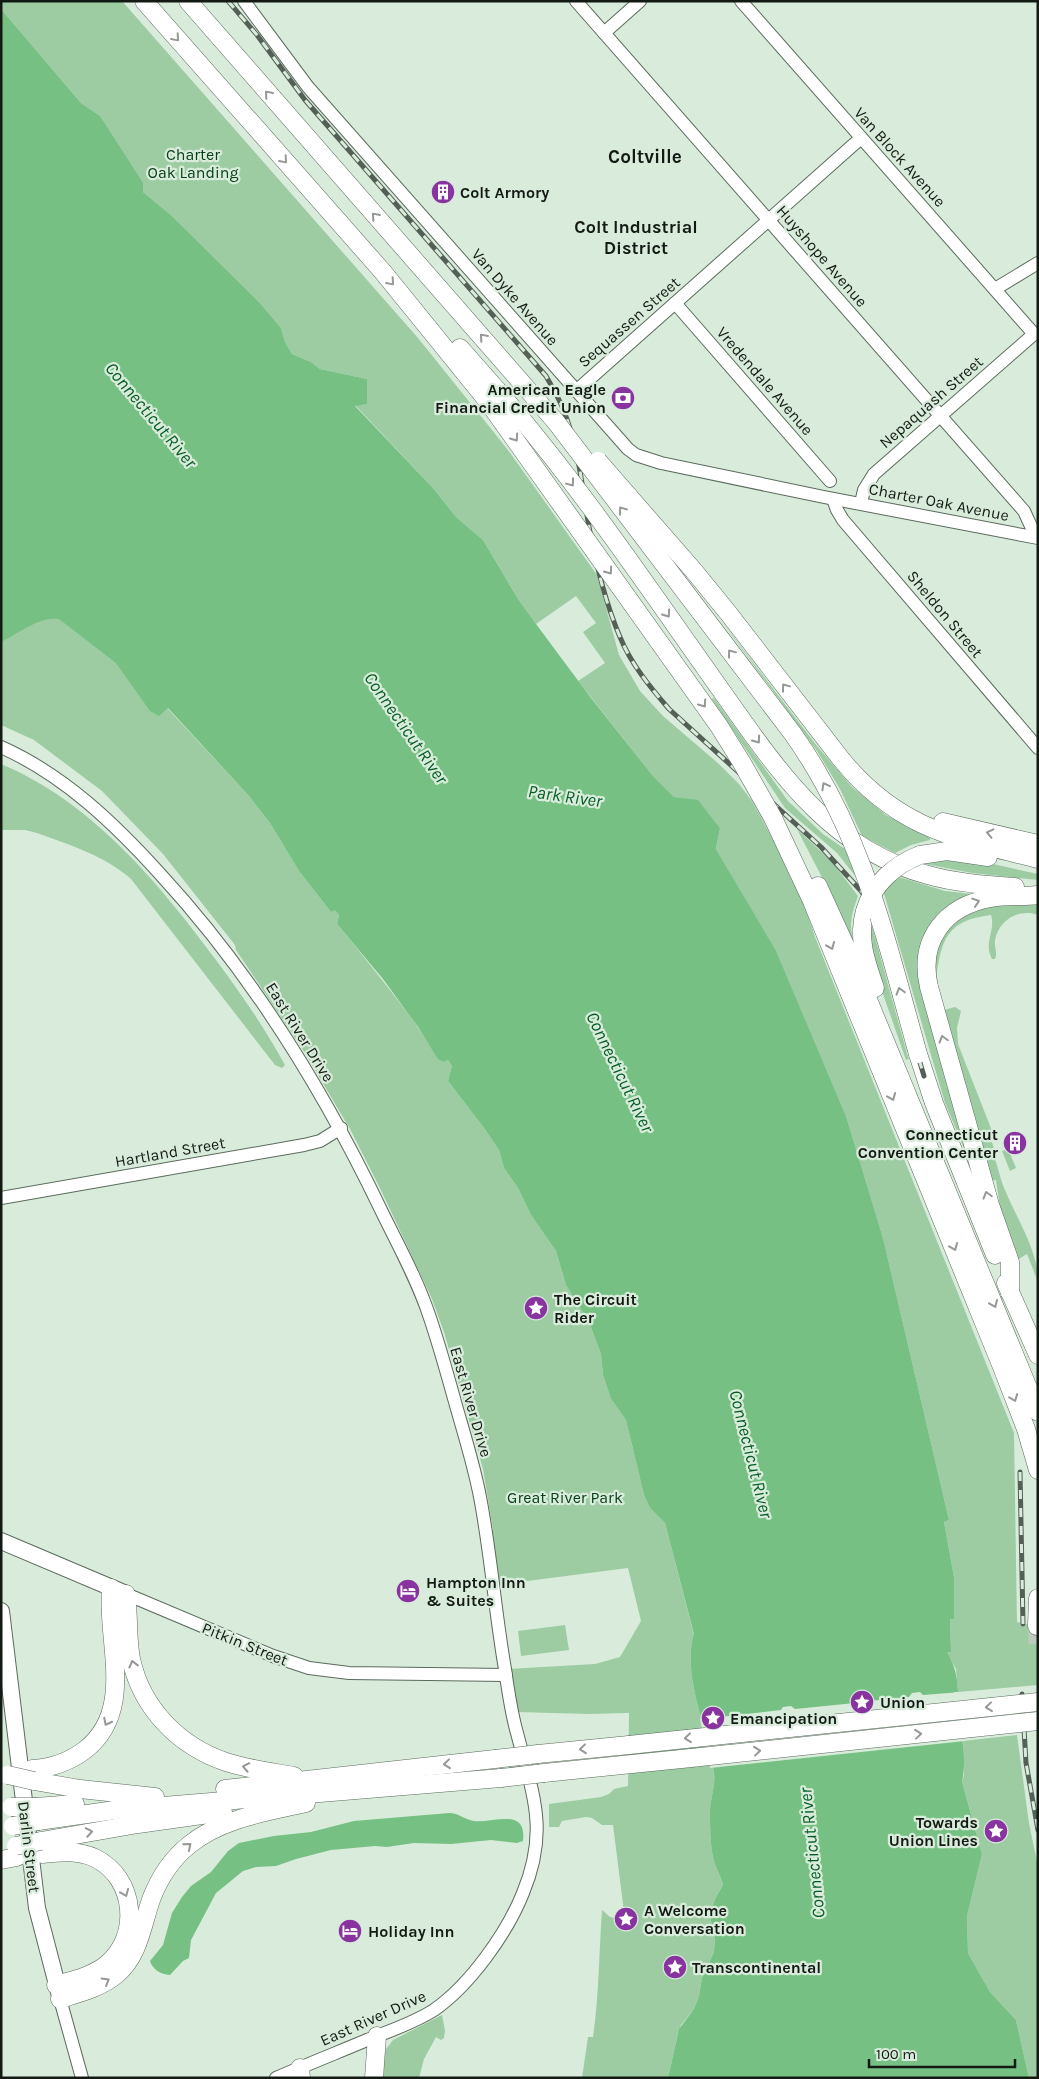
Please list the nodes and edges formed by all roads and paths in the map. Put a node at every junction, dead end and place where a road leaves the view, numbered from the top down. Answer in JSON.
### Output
{"nodes":[{"id":1,"x":144,"y":1,"type":"edge"},
{"id":2,"x":188,"y":1,"type":"edge"},
{"id":3,"x":576,"y":1,"type":"edge"},
{"id":4,"x":640,"y":1,"type":"edge"},
{"id":5,"x":741,"y":1,"type":"edge"},
{"id":6,"x":250,"y":3,"type":"edge"},
{"id":7,"x":604,"y":33,"type":"junction"},
{"id":8,"x":862,"y":138,"type":"junction"},
{"id":9,"x":770,"y":220,"type":"junction"},
{"id":10,"x":1038,"y":264,"type":"edge"},
{"id":11,"x":995,"y":288,"type":"junction"},
{"id":12,"x":675,"y":303,"type":"junction"},
{"id":13,"x":1034,"y":334,"type":"joint"},
{"id":14,"x":576,"y":391,"type":"junction"},
{"id":15,"x":492,"y":394,"type":"junction"},
{"id":16,"x":940,"y":416,"type":"junction"},
{"id":17,"x":556,"y":422,"type":"junction"},
{"id":18,"x":830,"y":480,"type":"dead end"},
{"id":19,"x":834,"y":499,"type":"junction"},
{"id":20,"x":862,"y":503,"type":"junction"},
{"id":21,"x":1037,"y":538,"type":"edge"},
{"id":22,"x":1,"y":747,"type":"edge"},
{"id":23,"x":1038,"y":748,"type":"edge"},
{"id":24,"x":858,"y":779,"type":"junction"},
{"id":25,"x":1038,"y":844,"type":"edge"},
{"id":26,"x":1038,"y":859,"type":"edge"},
{"id":27,"x":1038,"y":866,"type":"edge"},
{"id":28,"x":1038,"y":890,"type":"edge"},
{"id":29,"x":1038,"y":895,"type":"edge"},
{"id":30,"x":818,"y":899,"type":"junction"},
{"id":31,"x":900,"y":1082,"type":"junction"},
{"id":32,"x":340,"y":1128,"type":"junction"},
{"id":33,"x":1,"y":1198,"type":"edge"},
{"id":34,"x":1010,"y":1293,"type":"junction"},
{"id":35,"x":1038,"y":1356,"type":"edge"},
{"id":36,"x":1038,"y":1412,"type":"edge"},
{"id":37,"x":1038,"y":1470,"type":"edge"},
{"id":38,"x":1,"y":1541,"type":"edge"},
{"id":39,"x":119,"y":1591,"type":"junction"},
{"id":40,"x":1038,"y":1598,"type":"edge"},
{"id":41,"x":1,"y":1611,"type":"edge"},
{"id":42,"x":1037,"y":1626,"type":"edge"},
{"id":43,"x":506,"y":1676,"type":"junction"},
{"id":44,"x":1038,"y":1702,"type":"edge"},
{"id":45,"x":1038,"y":1721,"type":"edge"},
{"id":46,"x":4,"y":1771,"type":"edge"},
{"id":47,"x":33,"y":1774,"type":"junction"},
{"id":48,"x":501,"y":1778,"type":"junction"},
{"id":49,"x":311,"y":1779,"type":"junction"},
{"id":50,"x":155,"y":1797,"type":"junction"},
{"id":51,"x":306,"y":1803,"type":"junction"},
{"id":52,"x":6,"y":1806,"type":"edge"},
{"id":53,"x":37,"y":1814,"type":"junction"},
{"id":54,"x":7,"y":1827,"type":"edge"},
{"id":55,"x":41,"y":1848,"type":"junction"},
{"id":56,"x":9,"y":1853,"type":"edge"},
{"id":57,"x":58,"y":1992,"type":"junction"},
{"id":58,"x":377,"y":2036,"type":"junction"},
{"id":59,"x":300,"y":2073,"type":"edge"},
{"id":60,"x":83,"y":2077,"type":"edge"},
{"id":61,"x":276,"y":2078,"type":"edge"},
{"id":62,"x":374,"y":2078,"type":"edge"}],
"edges":[{"from":1,"to":15,"type":"highway","one_way":true},
{"from":17,"to":2,"type":"highway","one_way":true},
{"from":3,"to":7,"type":"street","name":"Huyshope Avenue"},
{"from":4,"to":7,"type":"street"},
{"from":5,"to":8,"type":"street","name":"Van Block Avenue"},
{"from":6,"to":14,"type":"street","name":"Van Dyke Avenue"},
{"from":7,"to":9,"type":"street","name":"Huyshope Avenue"},
{"from":8,"to":9,"type":"street","name":"Sequassen Street"},
{"from":8,"to":11,"type":"street","name":"Van Block Avenue"},
{"from":9,"to":12,"type":"street","name":"Sequassen Street"},
{"from":9,"to":16,"type":"street","name":"Huyshope Avenue"},
{"from":10,"to":11,"type":"street"},
{"from":11,"to":13,"type":"street","name":"Van Block Avenue"},
{"from":12,"to":14,"type":"street","name":"Sequassen Street"},
{"from":12,"to":18,"type":"street","name":"Vredendale Avenue"},
{"from":13,"to":16,"type":"street","name":"Nepaquash Street"},
{"from":14,"to":19,"type":"street","name":"Van Dyke Avenue"},
{"from":15,"to":28,"type":"highway","one_way":true,"bridge":true},
{"from":15,"to":30,"type":"highway","one_way":true,"bridge":true},
{"from":16,"to":20,"type":"street","name":"Nepaquash Street"},
{"from":16,"to":21,"type":"street","name":"Huyshope Avenue"},
{"from":24,"to":17,"type":"highway","one_way":true,"bridge":true},
{"from":34,"to":17,"type":"highway","one_way":true,"bridge":true},
{"from":19,"to":20,"type":"street","name":"Charter Oak Avenue"},
{"from":19,"to":23,"type":"street","name":"Sheldon Street"},
{"from":20,"to":21,"type":"street","name":"Charter Oak Avenue"},
{"from":22,"to":32,"type":"street","name":"East River Drive"},
{"from":25,"to":24,"type":"highway","one_way":true},
{"from":24,"to":26,"type":"highway"},
{"from":27,"to":31,"type":"highway","bridge":true},
{"from":34,"to":29,"type":"highway","one_way":true},
{"from":30,"to":31,"type":"highway"},
{"from":30,"to":37,"type":"highway","one_way":true},
{"from":31,"to":36,"type":"highway","one_way":true},
{"from":32,"to":33,"type":"street","name":"Hartland Street"},
{"from":32,"to":43,"type":"street","name":"East River Drive"},
{"from":34,"to":35,"type":"highway"},
{"from":38,"to":39,"type":"main road","name":"Pitkin Street"},
{"from":39,"to":43,"type":"street","name":"Pitkin Street"},
{"from":39,"to":47,"type":"highway","one_way":true},
{"from":49,"to":39,"type":"highway","one_way":true},
{"from":40,"to":42,"type":"highway"},
{"from":41,"to":57,"type":"main road","name":"Darlin Street"},
{"from":43,"to":58,"type":"street","name":"East River Drive"},
{"from":44,"to":49,"type":"highway","one_way":true,"bridge":true},
{"from":48,"to":45,"type":"highway","one_way":true,"bridge":true},
{"from":46,"to":47,"type":"highway"},
{"from":47,"to":50,"type":"highway"},
{"from":48,"to":51,"type":"highway"},
{"from":48,"to":53,"type":"highway"},
{"from":49,"to":50,"type":"highway"},
{"from":50,"to":53,"type":"highway"},
{"from":55,"to":51,"type":"highway","one_way":true},
{"from":57,"to":51,"type":"highway","one_way":true},
{"from":52,"to":53,"type":"highway","bridge":true},
{"from":53,"to":54,"type":"highway","bridge":true},
{"from":55,"to":56,"type":"highway"},
{"from":55,"to":57,"type":"highway","one_way":true},
{"from":57,"to":60,"type":"street","name":"Darlin Street"},
{"from":58,"to":59,"type":"street","name":"East River Drive"},
{"from":58,"to":62,"type":"highway"},
{"from":59,"to":61,"type":"street","name":"East River Drive"}]}
